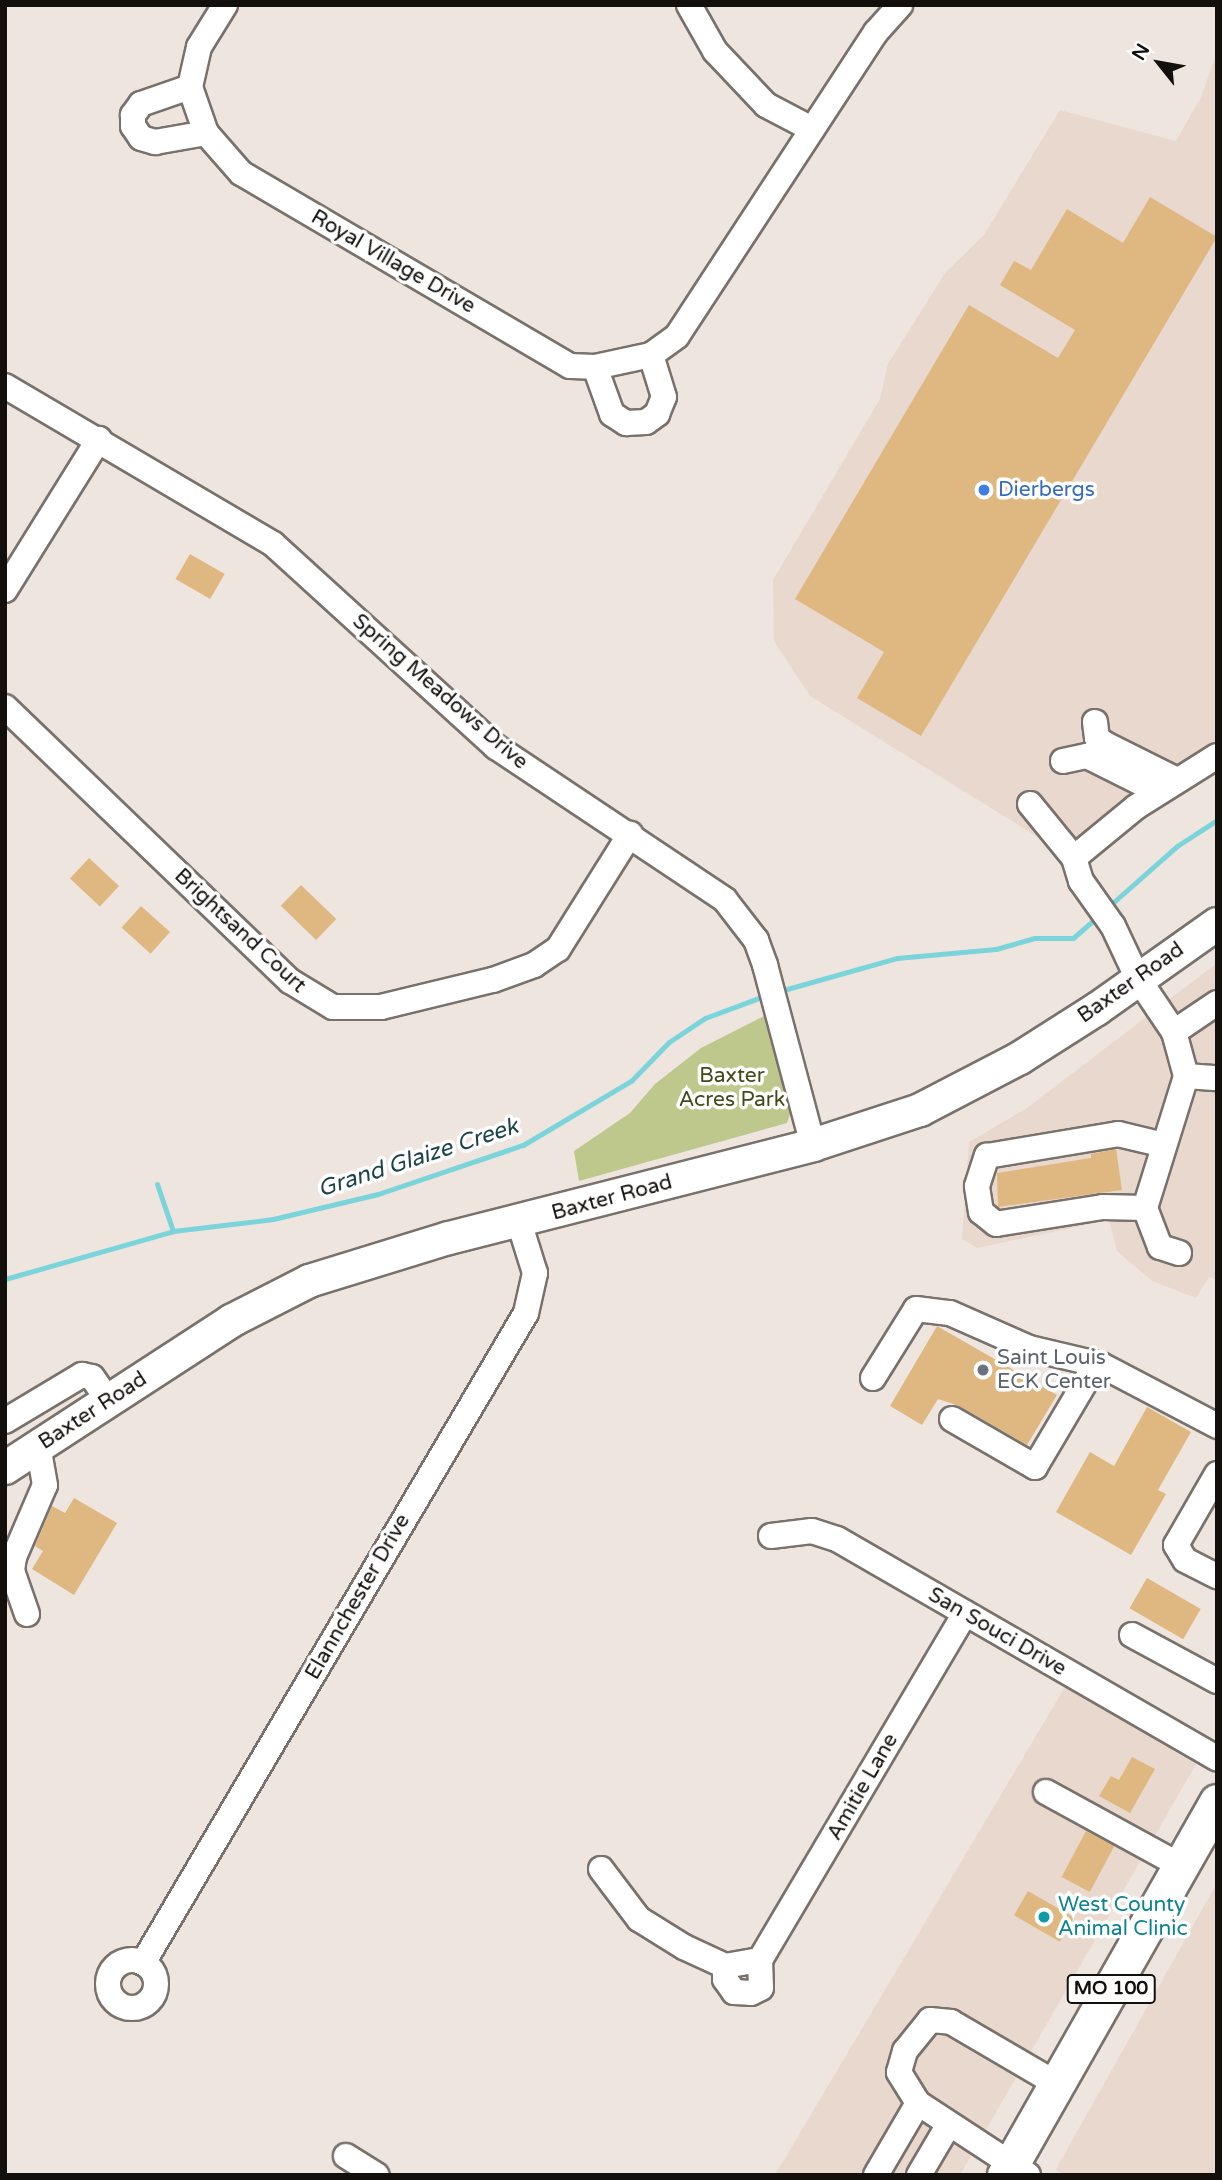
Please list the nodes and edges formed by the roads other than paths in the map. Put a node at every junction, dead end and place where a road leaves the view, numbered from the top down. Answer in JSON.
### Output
{"nodes":[{"id":1,"x":225,"y":5,"type":"edge"},
{"id":2,"x":689,"y":5,"type":"edge"},
{"id":3,"x":900,"y":5,"type":"edge"},
{"id":4,"x":190,"y":87,"type":"junction"},
{"id":5,"x":812,"y":129,"type":"junction"},
{"id":6,"x":206,"y":133,"type":"junction"},
{"id":7,"x":651,"y":355,"type":"junction"},
{"id":8,"x":595,"y":368,"type":"junction"},
{"id":9,"x":5,"y":386,"type":"edge"},
{"id":10,"x":99,"y":439,"type":"junction"},
{"id":11,"x":5,"y":590,"type":"edge"},
{"id":12,"x":5,"y":707,"type":"edge"},
{"id":13,"x":1095,"y":722,"type":"dead end"},
{"id":14,"x":1217,"y":756,"type":"edge"},
{"id":15,"x":1063,"y":761,"type":"dead end"},
{"id":16,"x":1168,"y":786,"type":"junction"},
{"id":17,"x":1030,"y":804,"type":"dead end"},
{"id":18,"x":629,"y":834,"type":"junction"},
{"id":19,"x":1074,"y":858,"type":"junction"},
{"id":20,"x":1217,"y":924,"type":"edge"},
{"id":21,"x":1137,"y":977,"type":"junction"},
{"id":22,"x":1217,"y":1003,"type":"edge"},
{"id":23,"x":1174,"y":1032,"type":"junction"},
{"id":24,"x":1186,"y":1076,"type":"junction"},
{"id":25,"x":1217,"y":1077,"type":"edge"},
{"id":26,"x":813,"y":1145,"type":"junction"},
{"id":27,"x":1164,"y":1145,"type":"junction"},
{"id":28,"x":1144,"y":1208,"type":"junction"},
{"id":29,"x":519,"y":1222,"type":"junction"},
{"id":30,"x":1178,"y":1253,"type":"dead end"},
{"id":31,"x":1096,"y":1364,"type":"junction"},
{"id":32,"x":873,"y":1378,"type":"dead end"},
{"id":33,"x":109,"y":1401,"type":"junction"},
{"id":34,"x":952,"y":1419,"type":"dead end"},
{"id":35,"x":5,"y":1421,"type":"edge"},
{"id":36,"x":1217,"y":1426,"type":"edge"},
{"id":37,"x":38,"y":1447,"type":"junction"},
{"id":38,"x":5,"y":1468,"type":"edge"},
{"id":39,"x":1217,"y":1474,"type":"edge"},
{"id":40,"x":771,"y":1536,"type":"dead end"},
{"id":41,"x":1217,"y":1576,"type":"edge"},
{"id":42,"x":965,"y":1613,"type":"junction"},
{"id":43,"x":27,"y":1614,"type":"dead end"},
{"id":44,"x":1132,"y":1636,"type":"dead end"},
{"id":45,"x":1217,"y":1681,"type":"edge"},
{"id":46,"x":1217,"y":1758,"type":"edge"},
{"id":47,"x":1046,"y":1792,"type":"dead end"},
{"id":48,"x":1217,"y":1802,"type":"edge"},
{"id":49,"x":1181,"y":1866,"type":"junction"},
{"id":50,"x":601,"y":1869,"type":"dead end"},
{"id":51,"x":143,"y":1963,"type":"dead end"},
{"id":52,"x":1057,"y":2084,"type":"junction"},
{"id":53,"x":918,"y":2103,"type":"junction"},
{"id":54,"x":949,"y":2124,"type":"junction"},
{"id":55,"x":346,"y":2156,"type":"dead end"},
{"id":56,"x":1015,"y":2171,"type":"edge"},
{"id":57,"x":376,"y":2175,"type":"edge"},
{"id":58,"x":876,"y":2175,"type":"edge"},
{"id":59,"x":919,"y":2175,"type":"edge"}],
"edges":[{"from":1,"to":4,"type":"street"},
{"from":2,"to":5,"type":"street"},
{"from":3,"to":5,"type":"street","name":"Royal Village Drive"},
{"from":4,"to":6,"type":"street","name":"Royal Village Drive"},
{"from":4,"to":6,"type":"street"},
{"from":5,"to":7,"type":"street","name":"Royal Village Drive"},
{"from":6,"to":8,"type":"street","name":"Royal Village Drive"},
{"from":7,"to":8,"type":"street","name":"Royal Village Drive"},
{"from":7,"to":8,"type":"street"},
{"from":9,"to":10,"type":"street","name":"Spring Meadows Drive"},
{"from":10,"to":11,"type":"street"},
{"from":10,"to":18,"type":"street","name":"Spring Meadows Drive"},
{"from":12,"to":18,"type":"street","name":"Brightsand Court"},
{"from":13,"to":16,"type":"street"},
{"from":14,"to":16,"type":"street"},
{"from":15,"to":16,"type":"street"},
{"from":16,"to":19,"type":"street"},
{"from":17,"to":19,"type":"street"},
{"from":18,"to":26,"type":"street","name":"Spring Meadows Drive"},
{"from":19,"to":21,"type":"street"},
{"from":20,"to":21,"type":"main road","name":"Baxter Road"},
{"from":21,"to":23,"type":"street"},
{"from":21,"to":26,"type":"main road","name":"Baxter Road"},
{"from":22,"to":23,"type":"street"},
{"from":23,"to":24,"type":"street"},
{"from":24,"to":25,"type":"street"},
{"from":24,"to":27,"type":"street"},
{"from":26,"to":29,"type":"main road","name":"Baxter Road"},
{"from":27,"to":28,"type":"street"},
{"from":27,"to":28,"type":"street"},
{"from":28,"to":30,"type":"street"},
{"from":29,"to":33,"type":"main road","name":"Baxter Road"},
{"from":29,"to":51,"type":"street","name":"Elannchester Drive"},
{"from":31,"to":32,"type":"street"},
{"from":31,"to":34,"type":"street"},
{"from":31,"to":36,"type":"street"},
{"from":33,"to":35,"type":"street"},
{"from":33,"to":37,"type":"main road","name":"Baxter Road"},
{"from":37,"to":38,"type":"main road","name":"Baxter Road"},
{"from":37,"to":43,"type":"street"},
{"from":39,"to":41,"type":"street"},
{"from":40,"to":42,"type":"street","name":"San Souci Drive"},
{"from":42,"to":46,"type":"street","name":"San Souci Drive"},
{"from":42,"to":50,"type":"street","name":"Amitie Lane"},
{"from":44,"to":45,"type":"street"},
{"from":47,"to":49,"type":"street"},
{"from":48,"to":49,"type":"highway","number":"MO 100"},
{"from":49,"to":52,"type":"highway","number":"MO 100"},
{"from":52,"to":53,"type":"street"},
{"from":52,"to":56,"type":"highway","number":"MO 100"},
{"from":53,"to":54,"type":"street"},
{"from":53,"to":58,"type":"street"},
{"from":54,"to":56,"type":"street"},
{"from":54,"to":59,"type":"street"},
{"from":55,"to":57,"type":"street"}]}
